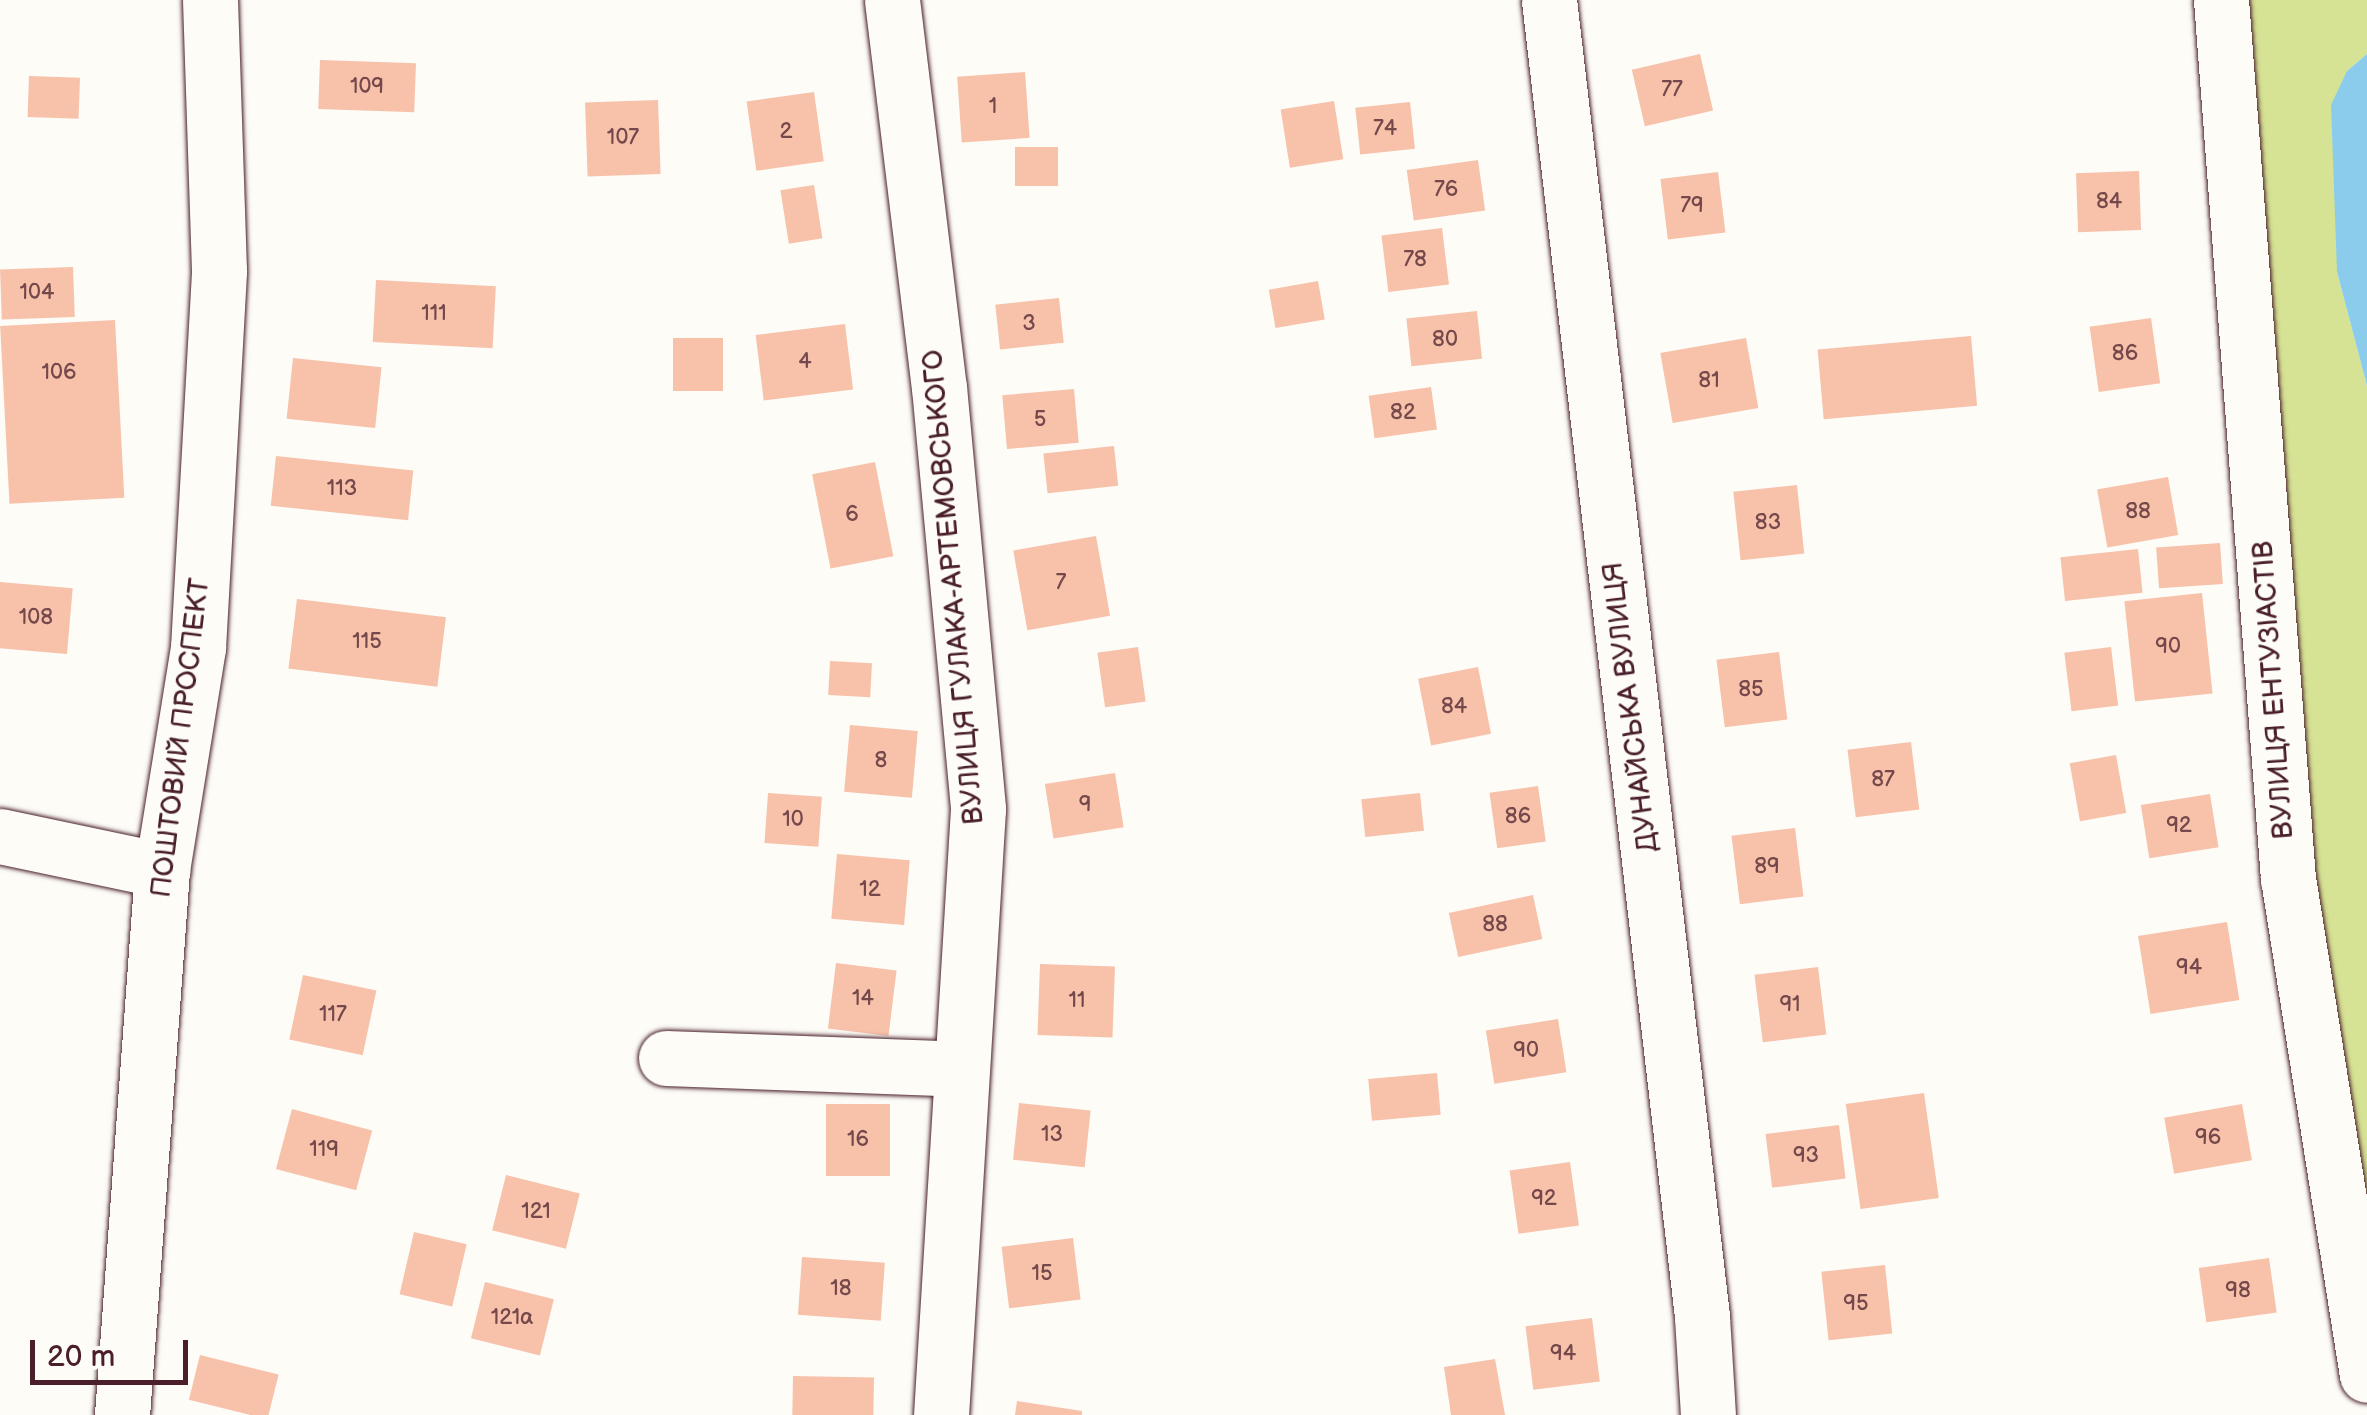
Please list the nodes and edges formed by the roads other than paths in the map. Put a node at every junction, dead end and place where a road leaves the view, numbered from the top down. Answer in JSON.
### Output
{"nodes":[{"id":1,"x":210,"y":0,"type":"edge"},
{"id":2,"x":892,"y":0,"type":"edge"},
{"id":3,"x":1549,"y":0,"type":"edge"},
{"id":4,"x":2221,"y":0,"type":"edge"},
{"id":5,"x":0,"y":836,"type":"edge"},
{"id":6,"x":162,"y":870,"type":"junction"},
{"id":7,"x":666,"y":1058,"type":"dead end"},
{"id":8,"x":960,"y":1069,"type":"junction"},
{"id":9,"x":2367,"y":1375,"type":"edge"},
{"id":10,"x":122,"y":1415,"type":"edge"},
{"id":11,"x":941,"y":1415,"type":"edge"},
{"id":12,"x":1708,"y":1415,"type":"edge"}],
"edges":[{"from":1,"to":6,"type":"street","name":"ПОШТОВИЙ ПРОСПЕКТ"},
{"from":2,"to":8,"type":"street","name":"ВУЛИЦЯ ГУЛАКА-АРТЕМОВСЬКОГО"},
{"from":3,"to":12,"type":"street","name":"ДУНАЙСЬКА ВУЛИЦЯ"},
{"from":4,"to":9,"type":"street","name":"ВУЛИЦЯ ЕНТУЗІАСТІВ"},
{"from":5,"to":6,"type":"street"},
{"from":6,"to":10,"type":"street","name":"ПОШТОВИЙ ПРОСПЕКТ"},
{"from":7,"to":8,"type":"street"},
{"from":8,"to":11,"type":"street","name":"ВУЛИЦЯ ГУЛАКА-АРТЕМОВСЬКОГО"}]}
